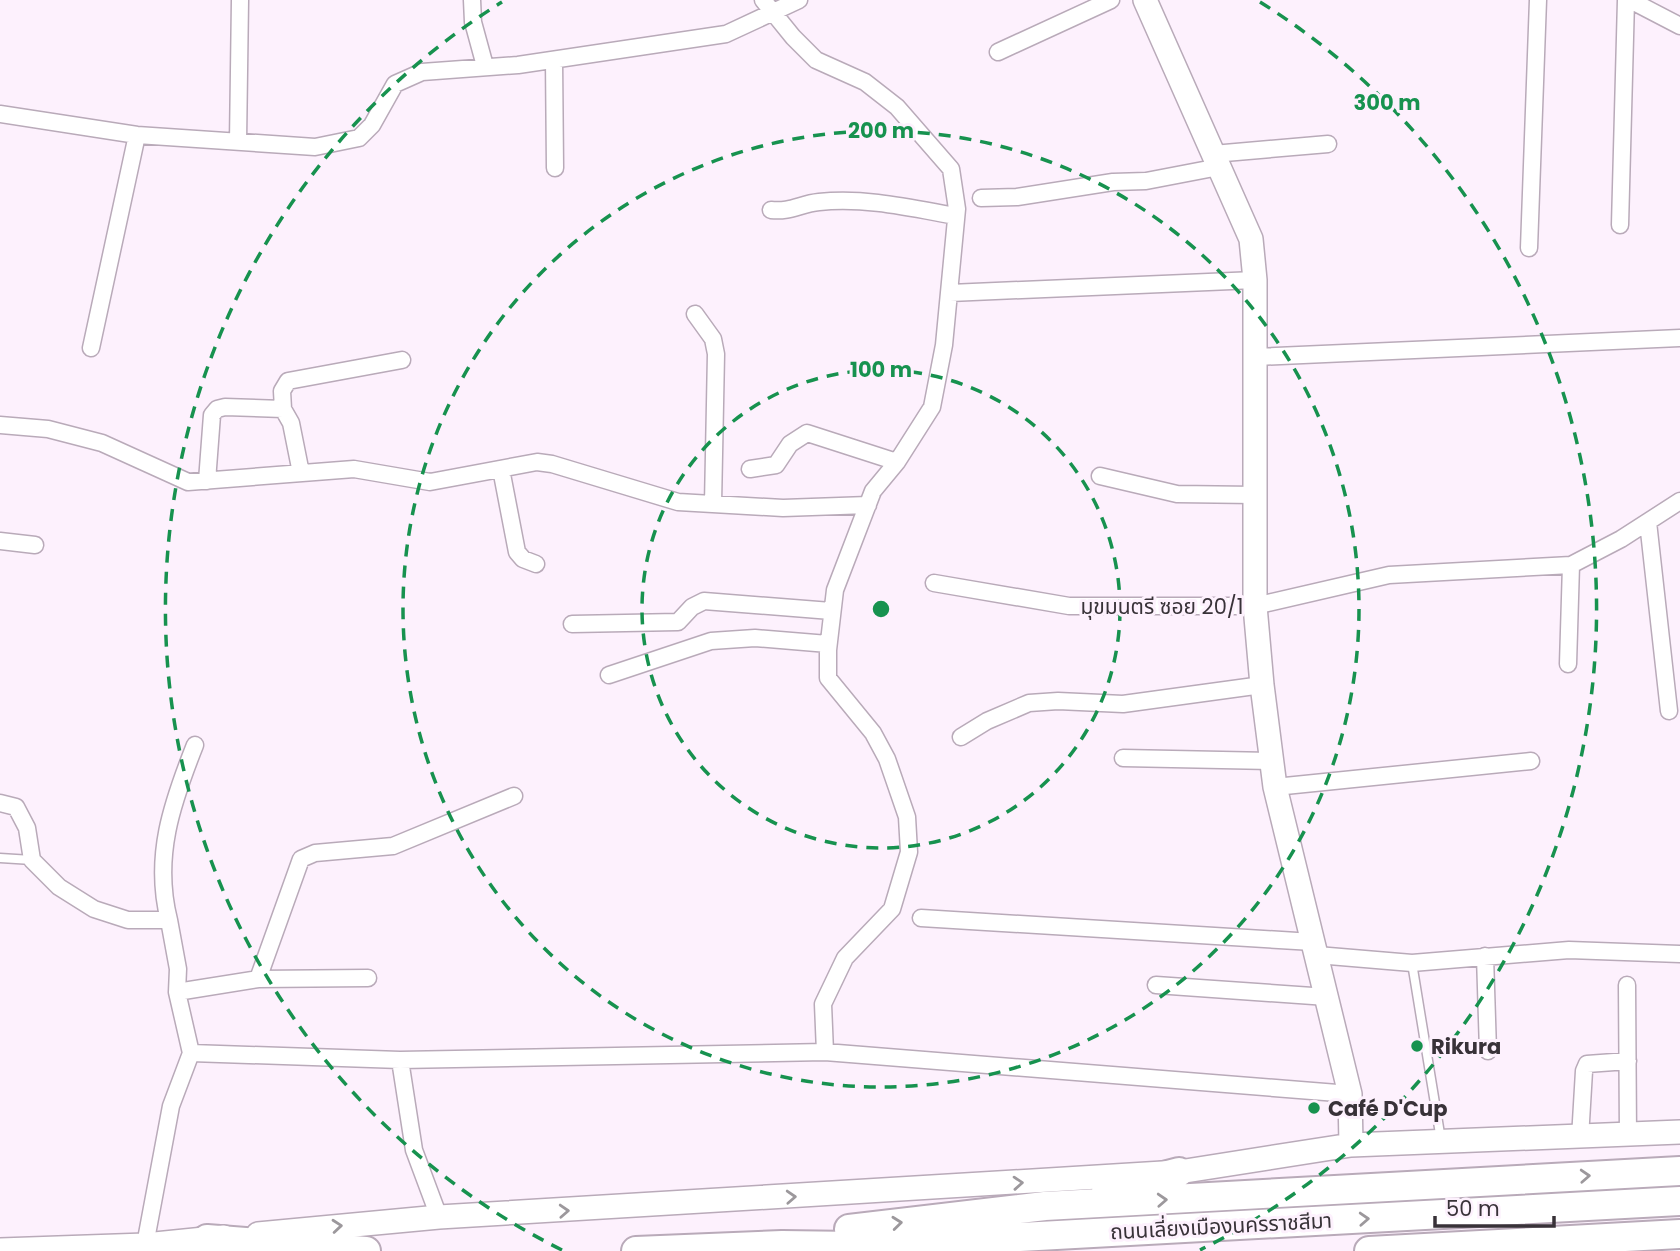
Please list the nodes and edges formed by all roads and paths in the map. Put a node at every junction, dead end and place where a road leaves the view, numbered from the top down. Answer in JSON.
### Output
{"nodes":[{"id":1,"x":240,"y":0,"type":"edge"},
{"id":2,"x":472,"y":0,"type":"edge"},
{"id":3,"x":799,"y":0,"type":"edge"},
{"id":4,"x":1111,"y":0,"type":"edge"},
{"id":5,"x":1144,"y":0,"type":"edge"},
{"id":6,"x":1538,"y":0,"type":"edge"},
{"id":7,"x":1628,"y":0,"type":"edge"},
{"id":8,"x":767,"y":6,"type":"edge"},
{"id":9,"x":1680,"y":26,"type":"edge"},
{"id":10,"x":998,"y":52,"type":"dead end"},
{"id":11,"x":554,"y":60,"type":"junction"},
{"id":12,"x":485,"y":66,"type":"junction"},
{"id":13,"x":0,"y":114,"type":"edge"},
{"id":14,"x":137,"y":135,"type":"junction"},
{"id":15,"x":238,"y":142,"type":"junction"},
{"id":16,"x":1328,"y":144,"type":"dead end"},
{"id":17,"x":1216,"y":161,"type":"junction"},
{"id":18,"x":555,"y":168,"type":"dead end"},
{"id":19,"x":981,"y":198,"type":"dead end"},
{"id":20,"x":771,"y":210,"type":"dead end"},
{"id":21,"x":956,"y":216,"type":"junction"},
{"id":22,"x":1620,"y":225,"type":"dead end"},
{"id":23,"x":1529,"y":248,"type":"dead end"},
{"id":24,"x":1255,"y":280,"type":"junction"},
{"id":25,"x":950,"y":293,"type":"junction"},
{"id":26,"x":695,"y":314,"type":"dead end"},
{"id":27,"x":1680,"y":338,"type":"edge"},
{"id":28,"x":91,"y":348,"type":"dead end"},
{"id":29,"x":1256,"y":357,"type":"junction"},
{"id":30,"x":402,"y":360,"type":"dead end"},
{"id":31,"x":283,"y":409,"type":"junction"},
{"id":32,"x":0,"y":425,"type":"edge"},
{"id":33,"x":897,"y":462,"type":"junction"},
{"id":34,"x":501,"y":469,"type":"junction"},
{"id":35,"x":750,"y":469,"type":"dead end"},
{"id":36,"x":301,"y":473,"type":"junction"},
{"id":37,"x":1100,"y":476,"type":"dead end"},
{"id":38,"x":207,"y":481,"type":"junction"},
{"id":39,"x":1255,"y":495,"type":"junction"},
{"id":40,"x":1680,"y":501,"type":"edge"},
{"id":41,"x":713,"y":504,"type":"junction"},
{"id":42,"x":867,"y":505,"type":"junction"},
{"id":43,"x":1648,"y":522,"type":"junction"},
{"id":44,"x":0,"y":541,"type":"edge"},
{"id":45,"x":35,"y":545,"type":"dead end"},
{"id":46,"x":536,"y":564,"type":"dead end"},
{"id":47,"x":1571,"y":565,"type":"junction"},
{"id":48,"x":934,"y":583,"type":"dead end"},
{"id":49,"x":1255,"y":606,"type":"junction"},
{"id":50,"x":831,"y":611,"type":"junction"},
{"id":51,"x":572,"y":624,"type":"dead end"},
{"id":52,"x":828,"y":644,"type":"junction"},
{"id":53,"x":1568,"y":664,"type":"dead end"},
{"id":54,"x":609,"y":676,"type":"dead end"},
{"id":55,"x":1262,"y":685,"type":"junction"},
{"id":56,"x":1669,"y":711,"type":"dead end"},
{"id":57,"x":961,"y":737,"type":"dead end"},
{"id":58,"x":195,"y":744,"type":"dead end"},
{"id":59,"x":1123,"y":758,"type":"dead end"},
{"id":60,"x":1271,"y":761,"type":"junction"},
{"id":61,"x":1531,"y":761,"type":"dead end"},
{"id":62,"x":1275,"y":787,"type":"junction"},
{"id":63,"x":514,"y":796,"type":"dead end"},
{"id":64,"x":0,"y":803,"type":"edge"},
{"id":65,"x":0,"y":858,"type":"edge"},
{"id":66,"x":32,"y":860,"type":"junction"},
{"id":67,"x":921,"y":918,"type":"dead end"},
{"id":68,"x":169,"y":920,"type":"junction"},
{"id":69,"x":1315,"y":948,"type":"junction"},
{"id":70,"x":1680,"y":954,"type":"edge"},
{"id":71,"x":1485,"y":956,"type":"junction"},
{"id":72,"x":1412,"y":963,"type":"junction"},
{"id":73,"x":368,"y":978,"type":"dead end"},
{"id":74,"x":258,"y":979,"type":"junction"},
{"id":75,"x":1156,"y":985,"type":"dead end"},
{"id":76,"x":1627,"y":985,"type":"dead end"},
{"id":77,"x":177,"y":992,"type":"junction"},
{"id":78,"x":1327,"y":997,"type":"junction"},
{"id":79,"x":1488,"y":1051,"type":"dead end"},
{"id":80,"x":825,"y":1052,"type":"junction"},
{"id":81,"x":191,"y":1053,"type":"junction"},
{"id":82,"x":400,"y":1060,"type":"junction"},
{"id":83,"x":1628,"y":1061,"type":"junction"},
{"id":84,"x":1350,"y":1094,"type":"junction"},
{"id":85,"x":1680,"y":1132,"type":"edge"},
{"id":86,"x":1629,"y":1135,"type":"junction"},
{"id":87,"x":1580,"y":1138,"type":"junction"},
{"id":88,"x":1441,"y":1140,"type":"junction"},
{"id":89,"x":1352,"y":1145,"type":"junction"},
{"id":90,"x":1680,"y":1171,"type":"edge"},
{"id":91,"x":1180,"y":1172,"type":"junction"},
{"id":92,"x":1680,"y":1202,"type":"edge"},
{"id":93,"x":1045,"y":1206,"type":"junction"},
{"id":94,"x":439,"y":1217,"type":"junction"},
{"id":95,"x":1680,"y":1234,"type":"edge"},
{"id":96,"x":207,"y":1239,"type":"junction"},
{"id":97,"x":145,"y":1245,"type":"junction"},
{"id":98,"x":782,"y":1245,"type":"junction"},
{"id":99,"x":0,"y":1250,"type":"edge"},
{"id":100,"x":366,"y":1251,"type":"edge"},
{"id":101,"x":636,"y":1251,"type":"edge"},
{"id":102,"x":1369,"y":1251,"type":"edge"}],
"edges":[{"from":1,"to":15,"type":"street"},
{"from":2,"to":12,"type":"street"},
{"from":3,"to":8,"type":"street"},
{"from":4,"to":10,"type":"street"},
{"from":5,"to":17,"type":"main road"},
{"from":6,"to":23,"type":"street"},
{"from":7,"to":9,"type":"street"},
{"from":7,"to":22,"type":"street"},
{"from":8,"to":11,"type":"street"},
{"from":8,"to":21,"type":"street"},
{"from":11,"to":12,"type":"street"},
{"from":11,"to":18,"type":"street"},
{"from":12,"to":15,"type":"street"},
{"from":13,"to":14,"type":"street"},
{"from":14,"to":15,"type":"street"},
{"from":14,"to":28,"type":"street"},
{"from":16,"to":17,"type":"street"},
{"from":17,"to":19,"type":"street"},
{"from":17,"to":24,"type":"main road"},
{"from":20,"to":21,"type":"street"},
{"from":21,"to":25,"type":"street"},
{"from":24,"to":25,"type":"street"},
{"from":24,"to":29,"type":"main road"},
{"from":25,"to":33,"type":"street"},
{"from":26,"to":41,"type":"street"},
{"from":27,"to":29,"type":"street"},
{"from":29,"to":39,"type":"main road"},
{"from":30,"to":31,"type":"street"},
{"from":31,"to":36,"type":"street"},
{"from":31,"to":38,"type":"street"},
{"from":32,"to":38,"type":"street"},
{"from":33,"to":35,"type":"street"},
{"from":33,"to":42,"type":"street"},
{"from":34,"to":36,"type":"street"},
{"from":34,"to":41,"type":"street"},
{"from":34,"to":46,"type":"street"},
{"from":36,"to":38,"type":"street"},
{"from":37,"to":39,"type":"street"},
{"from":39,"to":49,"type":"main road"},
{"from":40,"to":43,"type":"street"},
{"from":41,"to":42,"type":"street"},
{"from":42,"to":50,"type":"street"},
{"from":43,"to":47,"type":"street"},
{"from":43,"to":56,"type":"street"},
{"from":44,"to":45,"type":"street"},
{"from":47,"to":49,"type":"street","name":"มุขมนตรี ซอย 20/1"},
{"from":47,"to":53,"type":"street"},
{"from":48,"to":49,"type":"street","name":"มุขมนตรี ซอย 20/1"},
{"from":49,"to":55,"type":"main road"},
{"from":50,"to":51,"type":"street"},
{"from":50,"to":52,"type":"street"},
{"from":52,"to":54,"type":"street"},
{"from":52,"to":80,"type":"street"},
{"from":55,"to":57,"type":"street"},
{"from":55,"to":60,"type":"main road"},
{"from":58,"to":68,"type":"street"},
{"from":59,"to":60,"type":"street"},
{"from":60,"to":62,"type":"main road"},
{"from":61,"to":62,"type":"street"},
{"from":62,"to":69,"type":"main road"},
{"from":63,"to":74,"type":"street"},
{"from":64,"to":66,"type":"street"},
{"from":65,"to":66,"type":"lane"},
{"from":66,"to":68,"type":"street"},
{"from":67,"to":69,"type":"street"},
{"from":68,"to":77,"type":"street"},
{"from":69,"to":72,"type":"street"},
{"from":69,"to":78,"type":"main road"},
{"from":70,"to":71,"type":"street"},
{"from":71,"to":72,"type":"street"},
{"from":71,"to":79,"type":"street"},
{"from":72,"to":88,"type":"lane"},
{"from":73,"to":74,"type":"street"},
{"from":74,"to":77,"type":"street"},
{"from":75,"to":78,"type":"street"},
{"from":76,"to":83,"type":"street"},
{"from":77,"to":81,"type":"street"},
{"from":78,"to":84,"type":"main road"},
{"from":80,"to":82,"type":"street"},
{"from":80,"to":84,"type":"street"},
{"from":81,"to":82,"type":"street"},
{"from":81,"to":97,"type":"street"},
{"from":82,"to":94,"type":"street"},
{"from":83,"to":86,"type":"street"},
{"from":83,"to":87,"type":"street"},
{"from":84,"to":89,"type":"main road"},
{"from":85,"to":86,"type":"main road"},
{"from":86,"to":87,"type":"main road"},
{"from":87,"to":88,"type":"main road"},
{"from":88,"to":89,"type":"main road"},
{"from":89,"to":91,"type":"main road"},
{"from":93,"to":90,"type":"highway","one_way":true},
{"from":91,"to":93,"type":"highway"},
{"from":94,"to":91,"type":"main road","one_way":true},
{"from":98,"to":92,"type":"highway","name":"ถนนเลี่ยงเมืองนครราชสีมา","one_way":true},
{"from":98,"to":93,"type":"highway","one_way":true},
{"from":96,"to":94,"type":"main road","one_way":true},
{"from":95,"to":102,"type":"highway"},
{"from":96,"to":97,"type":"main road"},
{"from":96,"to":100,"type":"highway"},
{"from":97,"to":99,"type":"main road"},
{"from":98,"to":101,"type":"highway","name":"ถนนเลี่ยงเมืองนครราชสีมา"}]}
